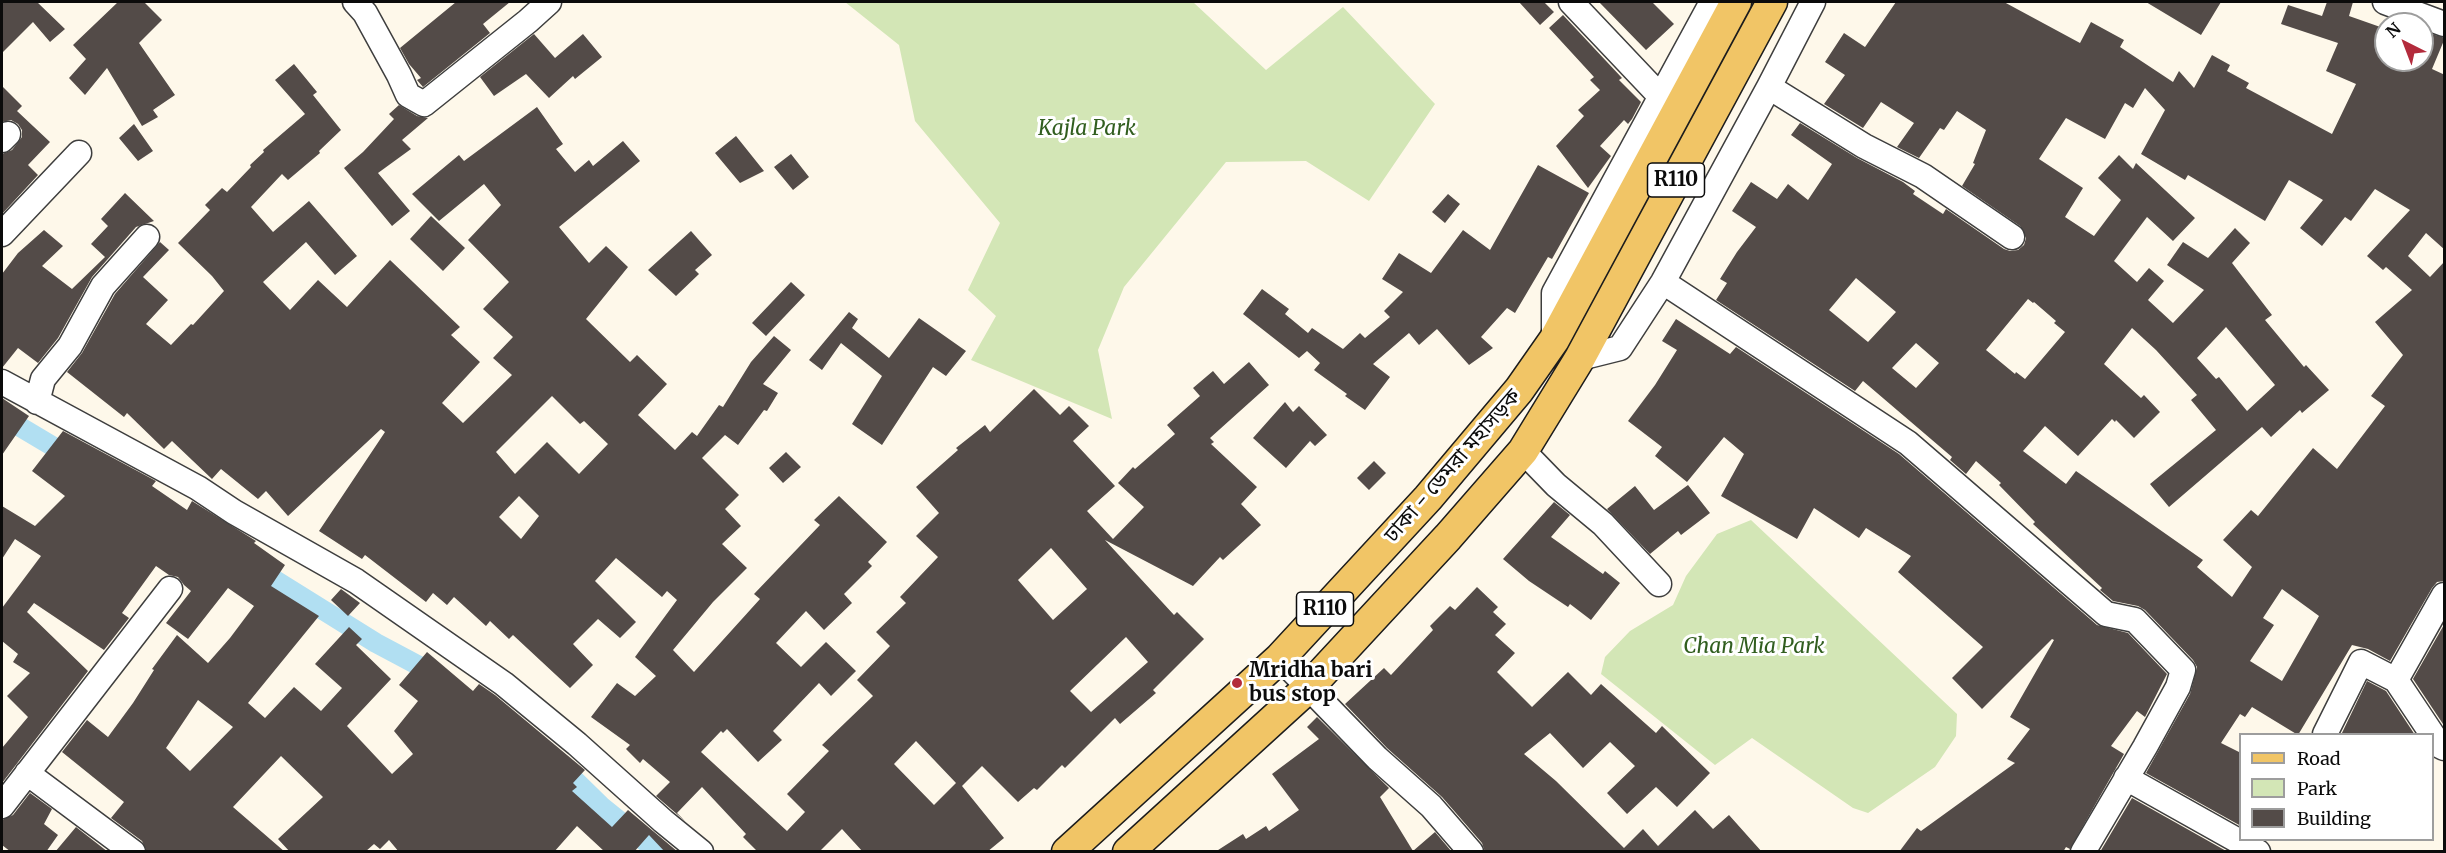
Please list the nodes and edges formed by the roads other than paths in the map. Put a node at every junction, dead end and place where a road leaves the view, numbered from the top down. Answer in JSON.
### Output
{"nodes":[{"id":1,"x":355,"y":2,"type":"edge"},
{"id":2,"x":549,"y":2,"type":"edge"},
{"id":3,"x":1570,"y":2,"type":"edge"},
{"id":4,"x":1713,"y":2,"type":"edge"},
{"id":5,"x":1736,"y":2,"type":"edge"},
{"id":6,"x":1772,"y":2,"type":"edge"},
{"id":7,"x":1813,"y":2,"type":"edge"},
{"id":8,"x":2385,"y":2,"type":"edge"},
{"id":9,"x":2412,"y":6,"type":"edge"},
{"id":10,"x":2445,"y":24,"type":"edge"},
{"id":11,"x":1769,"y":87,"type":"junction"},
{"id":12,"x":1661,"y":97,"type":"junction"},
{"id":13,"x":79,"y":153,"type":"dead end"},
{"id":14,"x":2,"y":234,"type":"edge"},
{"id":15,"x":147,"y":237,"type":"dead end"},
{"id":16,"x":2012,"y":237,"type":"dead end"},
{"id":17,"x":1663,"y":282,"type":"junction"},
{"id":18,"x":1554,"y":340,"type":"junction"},
{"id":19,"x":1580,"y":358,"type":"junction"},
{"id":20,"x":2,"y":382,"type":"edge"},
{"id":21,"x":38,"y":402,"type":"junction"},
{"id":22,"x":1523,"y":451,"type":"junction"},
{"id":23,"x":1659,"y":584,"type":"dead end"},
{"id":24,"x":170,"y":589,"type":"dead end"},
{"id":25,"x":2445,"y":595,"type":"edge"},
{"id":26,"x":1270,"y":667,"type":"junction"},
{"id":27,"x":2396,"y":680,"type":"junction"},
{"id":28,"x":1299,"y":695,"type":"junction"},
{"id":29,"x":2326,"y":733,"type":"edge"},
{"id":30,"x":2431,"y":733,"type":"edge"},
{"id":31,"x":2434,"y":737,"type":"edge"},
{"id":32,"x":2445,"y":748,"type":"edge"},
{"id":33,"x":27,"y":773,"type":"junction"},
{"id":34,"x":2126,"y":778,"type":"junction"},
{"id":35,"x":2,"y":806,"type":"edge"},
{"id":36,"x":133,"y":852,"type":"edge"},
{"id":37,"x":701,"y":852,"type":"edge"},
{"id":38,"x":1067,"y":852,"type":"edge"},
{"id":39,"x":1128,"y":852,"type":"edge"},
{"id":40,"x":1471,"y":852,"type":"edge"},
{"id":41,"x":2083,"y":852,"type":"edge"},
{"id":42,"x":2258,"y":852,"type":"edge"}],
"edges":[{"from":1,"to":2,"type":"street"},
{"from":3,"to":12,"type":"street"},
{"from":4,"to":12,"type":"street"},
{"from":5,"to":18,"type":"main road","name":"ঢাকা - ডেমরা মহাসড়ক","number":"R110"},
{"from":6,"to":19,"type":"main road","name":"ঢাকা - ডেমরা মহাসড়ক","number":"R110"},
{"from":7,"to":11,"type":"street"},
{"from":8,"to":9,"type":"street"},
{"from":9,"to":10,"type":"street"},
{"from":11,"to":16,"type":"street"},
{"from":11,"to":17,"type":"street"},
{"from":12,"to":18,"type":"street"},
{"from":13,"to":14,"type":"street"},
{"from":15,"to":21,"type":"street"},
{"from":17,"to":19,"type":"street"},
{"from":17,"to":34,"type":"street"},
{"from":18,"to":26,"type":"main road","name":"ঢাকা - ডেমরা মহাসড়ক","number":"R110"},
{"from":19,"to":22,"type":"main road","name":"ঢাকা - ডেমরা মহাসড়ক","number":"R110"},
{"from":20,"to":21,"type":"street"},
{"from":21,"to":37,"type":"street"},
{"from":22,"to":23,"type":"street"},
{"from":22,"to":28,"type":"main road","name":"ঢাকা - ডেমরা মহাসড়ক","number":"R110"},
{"from":24,"to":33,"type":"street"},
{"from":25,"to":27,"type":"street"},
{"from":26,"to":28,"type":"main road"},
{"from":26,"to":38,"type":"main road","name":"ঢাকা - ডেমরা মহাসড়ক","number":"R110"},
{"from":27,"to":29,"type":"street"},
{"from":27,"to":30,"type":"street"},
{"from":28,"to":39,"type":"main road","name":"ঢাকা - ডেমরা মহাসড়ক","number":"R110"},
{"from":28,"to":40,"type":"street"},
{"from":31,"to":32,"type":"street"},
{"from":33,"to":35,"type":"street"},
{"from":33,"to":36,"type":"street"},
{"from":34,"to":41,"type":"street"},
{"from":34,"to":42,"type":"street"}]}
